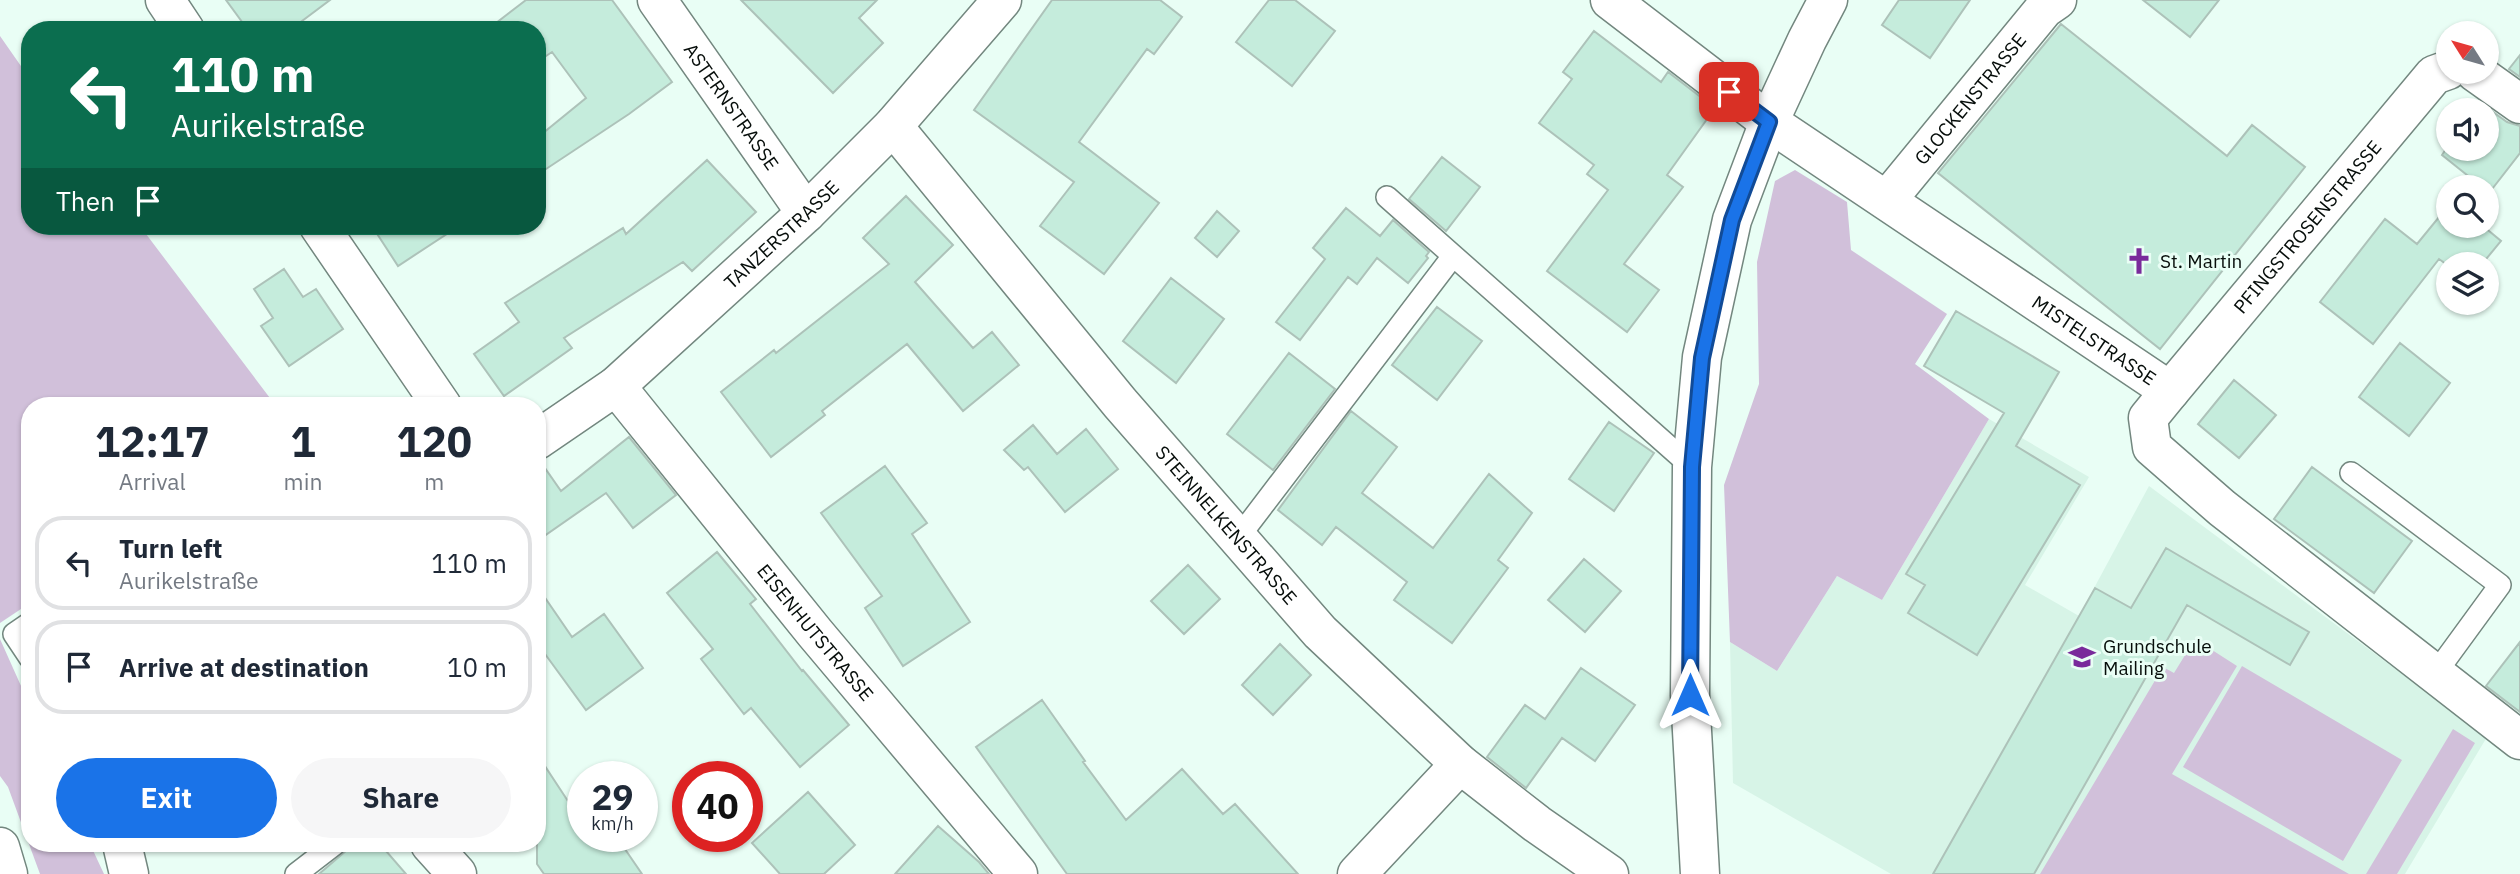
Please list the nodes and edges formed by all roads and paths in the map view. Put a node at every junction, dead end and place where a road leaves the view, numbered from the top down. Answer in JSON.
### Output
{"nodes":[{"id":1,"x":165,"y":0,"type":"edge"},
{"id":2,"x":657,"y":0,"type":"edge"},
{"id":3,"x":1002,"y":0,"type":"edge"},
{"id":4,"x":1610,"y":0,"type":"edge"},
{"id":5,"x":1828,"y":0,"type":"edge"},
{"id":6,"x":2057,"y":0,"type":"edge"},
{"id":7,"x":179,"y":21,"type":"edge"},
{"id":8,"x":2436,"y":74,"type":"edge"},
{"id":9,"x":2492,"y":84,"type":"edge"},
{"id":10,"x":2520,"y":104,"type":"edge"},
{"id":11,"x":1769,"y":122,"type":"junction"},
{"id":12,"x":893,"y":126,"type":"junction"},
{"id":13,"x":1387,"y":197,"type":"dead end"},
{"id":14,"x":1887,"y":200,"type":"junction"},
{"id":15,"x":806,"y":213,"type":"junction"},
{"id":16,"x":325,"y":235,"type":"edge"},
{"id":17,"x":1453,"y":256,"type":"junction"},
{"id":18,"x":616,"y":386,"type":"junction"},
{"id":19,"x":2170,"y":391,"type":"junction"},
{"id":20,"x":436,"y":397,"type":"edge"},
{"id":21,"x":546,"y":434,"type":"edge"},
{"id":22,"x":1692,"y":467,"type":"junction"},
{"id":23,"x":2351,"y":473,"type":"dead end"},
{"id":24,"x":1238,"y":538,"type":"junction"},
{"id":25,"x":21,"y":630,"type":"edge"},
{"id":26,"x":21,"y":645,"type":"edge"},
{"id":27,"x":2435,"y":674,"type":"junction"},
{"id":28,"x":2520,"y":740,"type":"edge"},
{"id":29,"x":1460,"y":764,"type":"junction"},
{"id":30,"x":0,"y":847,"type":"edge"},
{"id":31,"x":124,"y":852,"type":"edge"},
{"id":32,"x":325,"y":852,"type":"edge"},
{"id":33,"x":437,"y":852,"type":"edge"},
{"id":34,"x":8,"y":874,"type":"edge"},
{"id":35,"x":129,"y":874,"type":"edge"},
{"id":36,"x":296,"y":874,"type":"edge"},
{"id":37,"x":457,"y":874,"type":"edge"},
{"id":38,"x":1018,"y":874,"type":"edge"},
{"id":39,"x":1357,"y":874,"type":"edge"},
{"id":40,"x":1609,"y":874,"type":"edge"},
{"id":41,"x":1700,"y":874,"type":"edge"}],
"edges":[{"from":1,"to":7,"type":"main road"},
{"from":2,"to":15,"type":"main road","name":"ASTERNSTRASSE"},
{"from":3,"to":12,"type":"main road","name":"TANZERSTRASSE"},
{"from":4,"to":11,"type":"main road","name":"MISTELSTRASSE"},
{"from":5,"to":11,"type":"main road"},
{"from":6,"to":14,"type":"main road","name":"GLOCKENSTRASSE"},
{"from":8,"to":19,"type":"main road","name":"PFINGSTROSENSTRASSE"},
{"from":9,"to":10,"type":"main road"},
{"from":11,"to":14,"type":"main road","name":"MISTELSTRASSE"},
{"from":11,"to":22,"type":"main road"},
{"from":12,"to":15,"type":"main road","name":"TANZERSTRASSE"},
{"from":12,"to":24,"type":"main road","name":"STEINNELKENSTRASSE"},
{"from":13,"to":17,"type":"lane"},
{"from":14,"to":19,"type":"main road","name":"MISTELSTRASSE"},
{"from":15,"to":18,"type":"main road","name":"TANZERSTRASSE"},
{"from":16,"to":20,"type":"main road"},
{"from":17,"to":22,"type":"lane"},
{"from":17,"to":24,"type":"lane"},
{"from":18,"to":21,"type":"main road","name":"TANZERSTRASSE"},
{"from":18,"to":38,"type":"main road","name":"EISENHUTSTRASSE"},
{"from":19,"to":27,"type":"main road","name":"MISTELSTRASSE"},
{"from":22,"to":41,"type":"main road"},
{"from":23,"to":27,"type":"lane"},
{"from":24,"to":29,"type":"main road","name":"STEINNELKENSTRASSE"},
{"from":25,"to":26,"type":"lane"},
{"from":27,"to":28,"type":"main road","name":"MISTELSTRASSE"},
{"from":29,"to":39,"type":"main road"},
{"from":29,"to":40,"type":"main road","name":"STEINNELKENSTRASSE"},
{"from":30,"to":34,"type":"main road"},
{"from":31,"to":35,"type":"main road"},
{"from":32,"to":36,"type":"lane"},
{"from":33,"to":37,"type":"main road"}]}
